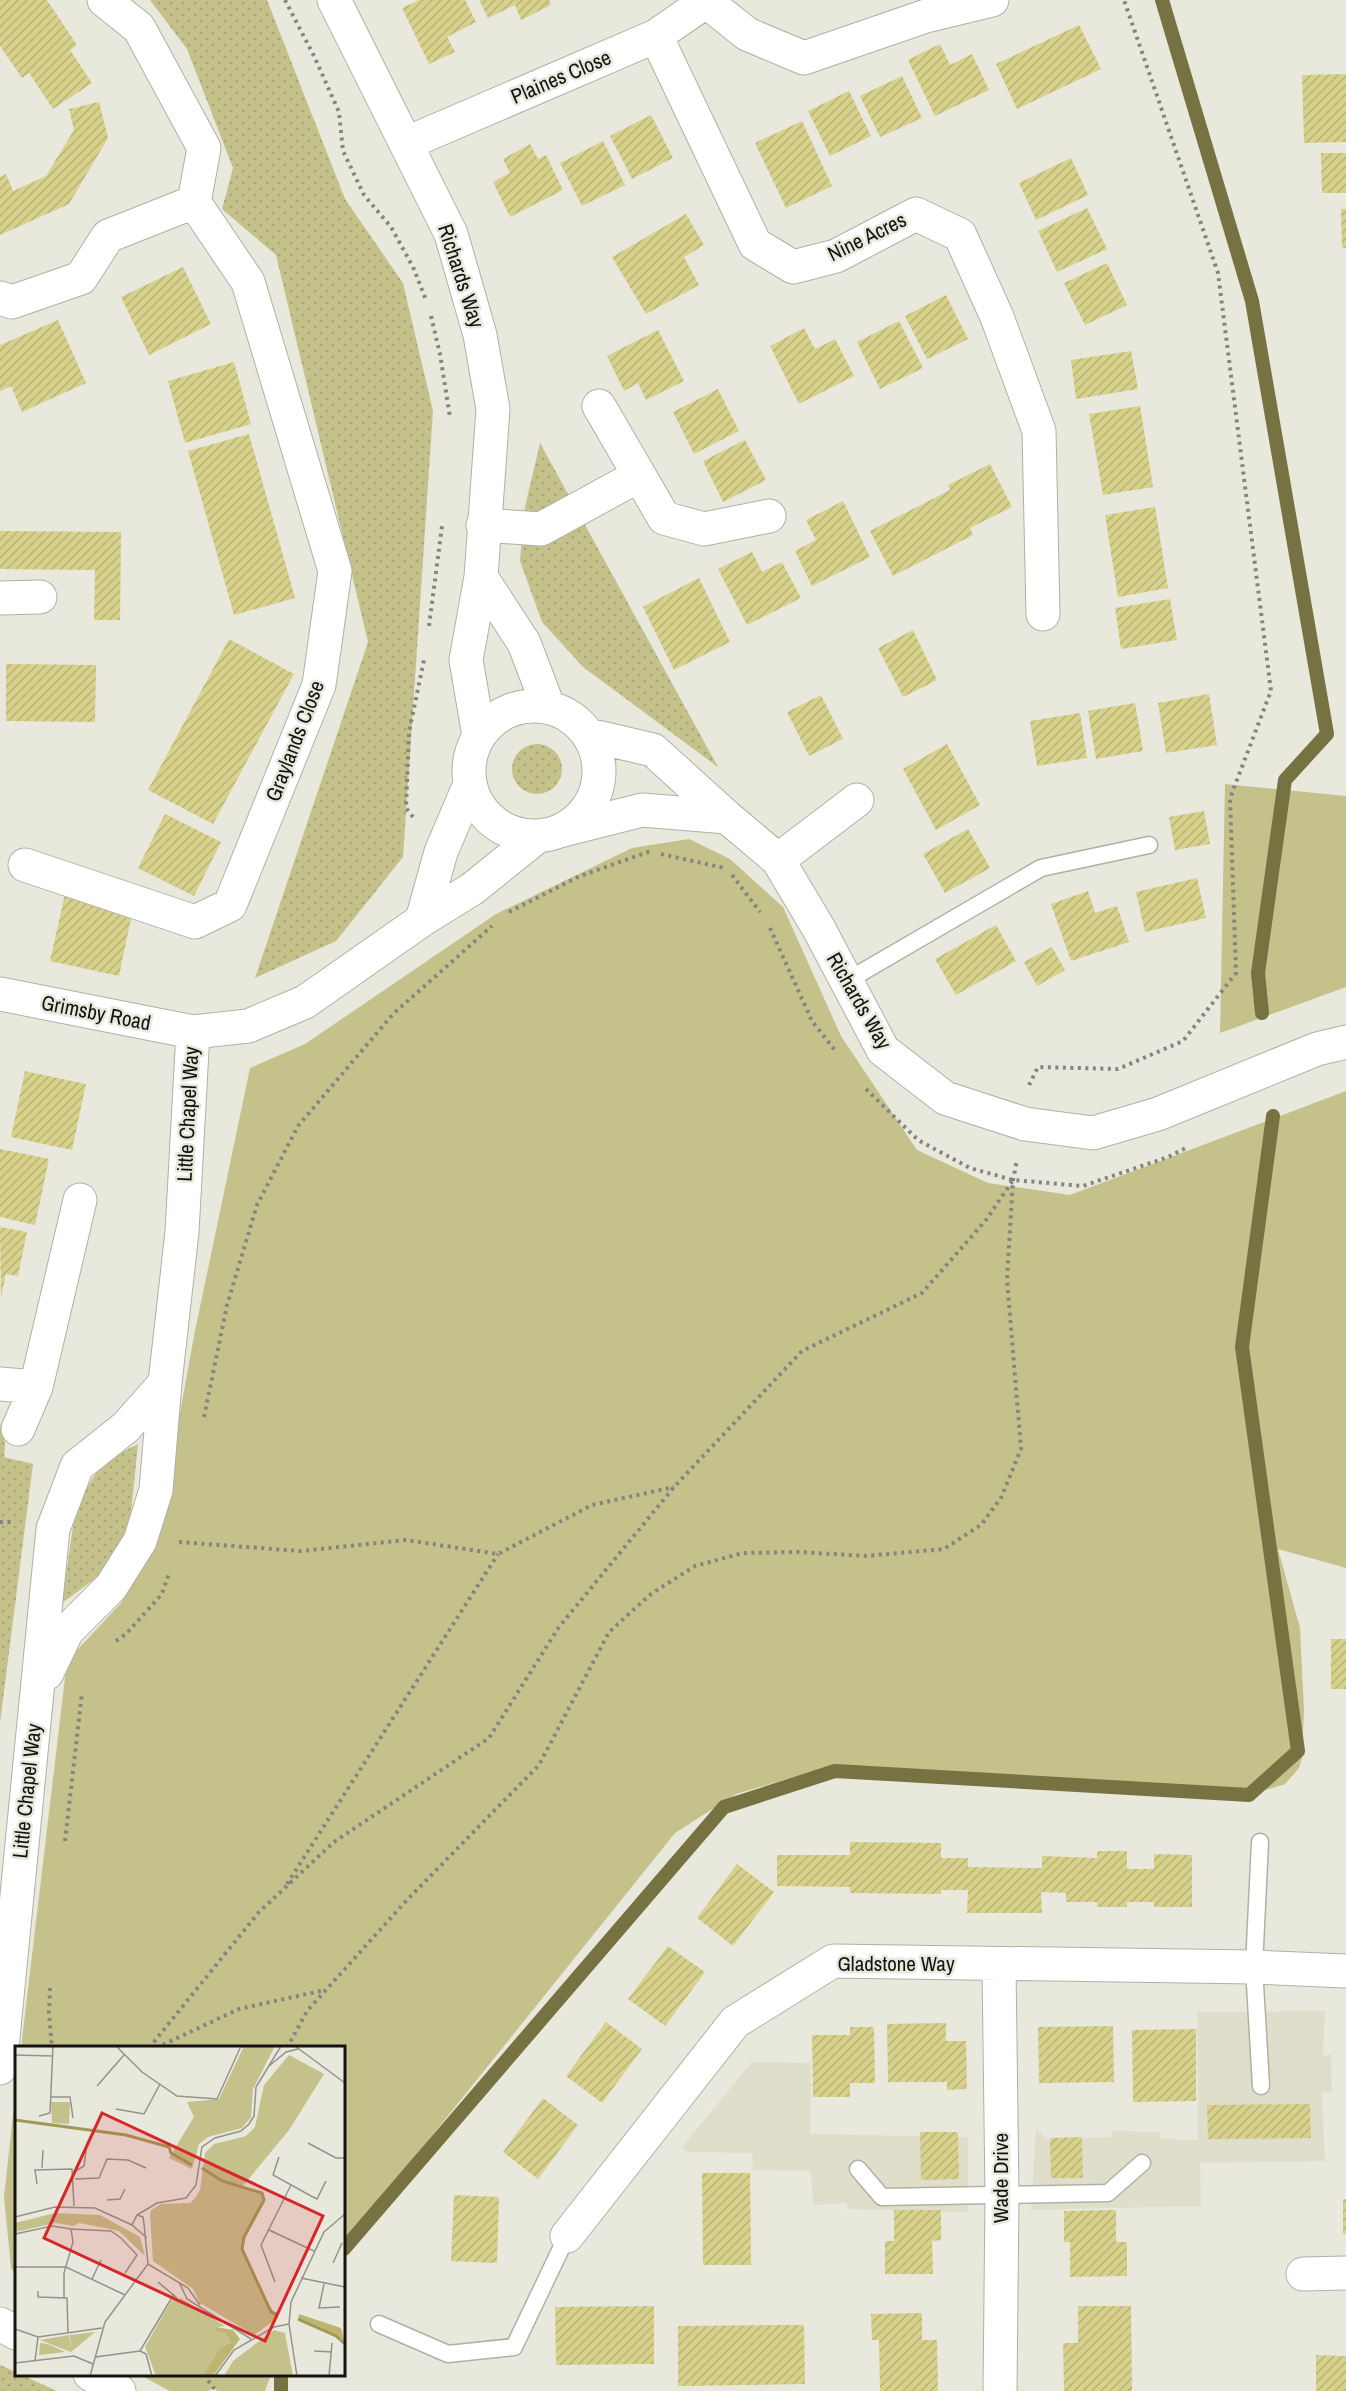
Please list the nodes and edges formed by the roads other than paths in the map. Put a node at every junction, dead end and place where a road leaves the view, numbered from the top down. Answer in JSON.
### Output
{"nodes":[{"id":1,"x":104,"y":0,"type":"edge"},
{"id":2,"x":334,"y":0,"type":"edge"},
{"id":3,"x":992,"y":0,"type":"edge"},
{"id":4,"x":707,"y":1,"type":"edge"},
{"id":5,"x":656,"y":36,"type":"junction"},
{"id":6,"x":406,"y":143,"type":"junction"},
{"id":7,"x":194,"y":202,"type":"junction"},
{"id":8,"x":0,"y":298,"type":"edge"},
{"id":9,"x":598,"y":406,"type":"dead end"},
{"id":10,"x":638,"y":476,"type":"junction"},
{"id":11,"x":770,"y":516,"type":"dead end"},
{"id":12,"x":483,"y":525,"type":"junction"},
{"id":13,"x":481,"y":577,"type":"junction"},
{"id":14,"x":40,"y":597,"type":"dead end"},
{"id":15,"x":0,"y":598,"type":"edge"},
{"id":16,"x":1043,"y":615,"type":"dead end"},
{"id":17,"x":548,"y":706,"type":"junction"},
{"id":18,"x":479,"y":735,"type":"junction"},
{"id":19,"x":589,"y":735,"type":"junction"},
{"id":20,"x":470,"y":784,"type":"junction"},
{"id":21,"x":857,"y":800,"type":"dead end"},
{"id":22,"x":727,"y":817,"type":"junction"},
{"id":23,"x":549,"y":833,"type":"junction"},
{"id":24,"x":1149,"y":845,"type":"dead end"},
{"id":25,"x":778,"y":860,"type":"junction"},
{"id":26,"x":25,"y":865,"type":"dead end"},
{"id":27,"x":422,"y":920,"type":"junction"},
{"id":28,"x":845,"y":982,"type":"junction"},
{"id":29,"x":0,"y":994,"type":"edge"},
{"id":30,"x":193,"y":1032,"type":"junction"},
{"id":31,"x":1346,"y":1042,"type":"edge"},
{"id":32,"x":80,"y":1200,"type":"dead end"},
{"id":33,"x":165,"y":1383,"type":"junction"},
{"id":34,"x":0,"y":1384,"type":"edge"},
{"id":35,"x":36,"y":1387,"type":"junction"},
{"id":36,"x":18,"y":1429,"type":"dead end"},
{"id":37,"x":37,"y":1694,"type":"junction"},
{"id":38,"x":1260,"y":1842,"type":"dead end"},
{"id":39,"x":999,"y":1965,"type":"junction"},
{"id":40,"x":1254,"y":1967,"type":"junction"},
{"id":41,"x":1346,"y":1971,"type":"edge"},
{"id":42,"x":0,"y":2068,"type":"edge"},
{"id":43,"x":1261,"y":2086,"type":"dead end"},
{"id":44,"x":1142,"y":2163,"type":"dead end"},
{"id":45,"x":858,"y":2169,"type":"dead end"},
{"id":46,"x":1002,"y":2196,"type":"junction"},
{"id":47,"x":567,"y":2236,"type":"joint"},
{"id":48,"x":1346,"y":2273,"type":"edge"},
{"id":49,"x":1303,"y":2274,"type":"dead end"},
{"id":50,"x":0,"y":2324,"type":"edge"},
{"id":51,"x":379,"y":2324,"type":"dead end"},
{"id":52,"x":15,"y":2332,"type":"edge"},
{"id":53,"x":93,"y":2376,"type":"edge"},
{"id":54,"x":119,"y":2391,"type":"edge"},
{"id":55,"x":1000,"y":2391,"type":"edge"}],
"edges":[{"from":1,"to":7,"type":"street"},
{"from":2,"to":6,"type":"street","name":"Richards Way"},
{"from":3,"to":4,"type":"street"},
{"from":4,"to":5,"type":"street","name":"Plaines Close"},
{"from":5,"to":6,"type":"street","name":"Plaines Close"},
{"from":5,"to":16,"type":"street","name":"Nine Acres"},
{"from":6,"to":12,"type":"street","name":"Richards Way"},
{"from":7,"to":8,"type":"street"},
{"from":7,"to":26,"type":"street","name":"Graylands Close"},
{"from":9,"to":10,"type":"street"},
{"from":10,"to":11,"type":"street"},
{"from":10,"to":12,"type":"street"},
{"from":12,"to":13,"type":"street","name":"Richards Way"},
{"from":13,"to":17,"type":"street"},
{"from":13,"to":18,"type":"street","name":"Richards Way"},
{"from":14,"to":15,"type":"street"},
{"from":17,"to":18,"type":"street"},
{"from":17,"to":19,"type":"street"},
{"from":18,"to":20,"type":"street"},
{"from":19,"to":22,"type":"street","name":"Richards Way"},
{"from":19,"to":23,"type":"street"},
{"from":20,"to":23,"type":"street"},
{"from":20,"to":27,"type":"street"},
{"from":21,"to":25,"type":"street"},
{"from":22,"to":23,"type":"street"},
{"from":22,"to":25,"type":"street","name":"Richards Way"},
{"from":23,"to":27,"type":"street","name":"Little Chapel Way"},
{"from":24,"to":28,"type":"lane"},
{"from":25,"to":28,"type":"street","name":"Richards Way"},
{"from":27,"to":30,"type":"street","name":"Little Chapel Way"},
{"from":28,"to":31,"type":"street","name":"Richards Way"},
{"from":29,"to":30,"type":"street","name":"Grimsby Road"},
{"from":30,"to":33,"type":"street","name":"Little Chapel Way"},
{"from":32,"to":35,"type":"street"},
{"from":33,"to":37,"type":"street","name":"Little Chapel Way"},
{"from":33,"to":37,"type":"street","name":"Little Chapel Way"},
{"from":34,"to":35,"type":"street"},
{"from":35,"to":36,"type":"street"},
{"from":37,"to":42,"type":"street","name":"Little Chapel Way"},
{"from":38,"to":40,"type":"lane"},
{"from":39,"to":40,"type":"street","name":"Gladstone Way"},
{"from":39,"to":46,"type":"street","name":"Wade Drive"},
{"from":39,"to":47,"type":"street","name":"Gladstone Way"},
{"from":40,"to":41,"type":"street","name":"Gladstone Way"},
{"from":40,"to":43,"type":"lane"},
{"from":44,"to":46,"type":"lane"},
{"from":45,"to":46,"type":"lane"},
{"from":46,"to":55,"type":"street","name":"Wade Drive"},
{"from":47,"to":51,"type":"lane"},
{"from":48,"to":49,"type":"street"},
{"from":50,"to":52,"type":"street"},
{"from":53,"to":54,"type":"street"}]}
